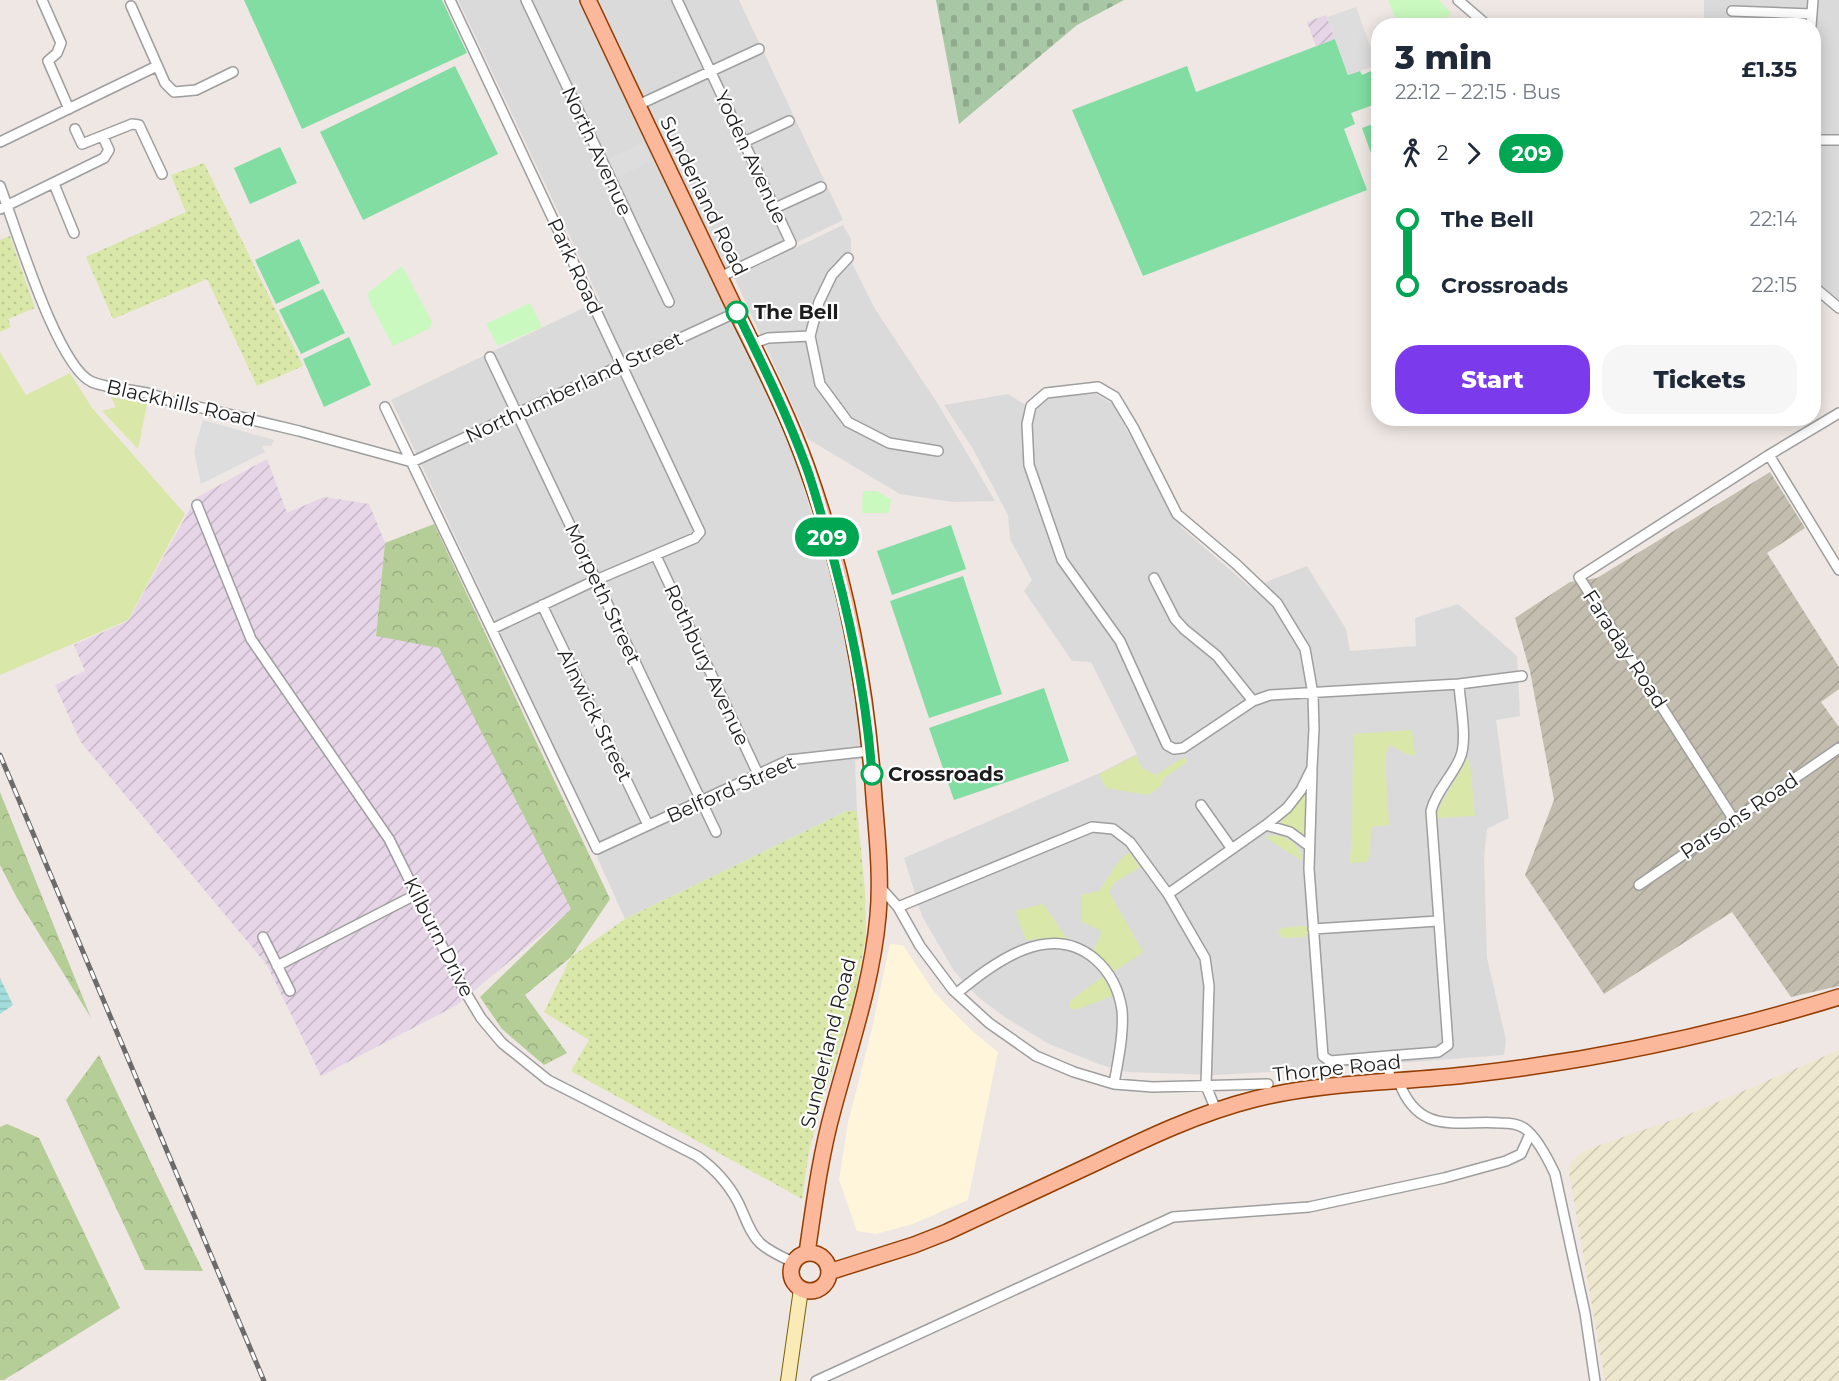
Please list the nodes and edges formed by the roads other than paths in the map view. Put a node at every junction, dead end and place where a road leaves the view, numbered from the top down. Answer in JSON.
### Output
{"nodes":[{"id":1,"x":42,"y":0,"type":"edge"},
{"id":2,"x":450,"y":0,"type":"edge"},
{"id":3,"x":526,"y":0,"type":"edge"},
{"id":4,"x":588,"y":0,"type":"edge"},
{"id":5,"x":1458,"y":0,"type":"edge"},
{"id":6,"x":1813,"y":0,"type":"edge"},
{"id":7,"x":679,"y":1,"type":"edge"},
{"id":8,"x":131,"y":6,"type":"dead end"},
{"id":9,"x":1732,"y":11,"type":"dead end"},
{"id":10,"x":1812,"y":14,"type":"junction"},
{"id":11,"x":1479,"y":18,"type":"edge"},
{"id":12,"x":1812,"y":18,"type":"edge"},
{"id":13,"x":759,"y":50,"type":"dead end"},
{"id":14,"x":157,"y":66,"type":"junction"},
{"id":15,"x":710,"y":71,"type":"junction"},
{"id":16,"x":233,"y":72,"type":"dead end"},
{"id":17,"x":638,"y":105,"type":"junction"},
{"id":18,"x":69,"y":109,"type":"junction"},
{"id":19,"x":789,"y":121,"type":"dead end"},
{"id":20,"x":75,"y":129,"type":"dead end"},
{"id":21,"x":103,"y":137,"type":"junction"},
{"id":22,"x":1821,"y":140,"type":"edge"},
{"id":23,"x":1839,"y":140,"type":"edge"},
{"id":24,"x":0,"y":142,"type":"edge"},
{"id":25,"x":744,"y":142,"type":"junction"},
{"id":26,"x":162,"y":174,"type":"dead end"},
{"id":27,"x":54,"y":184,"type":"junction"},
{"id":28,"x":0,"y":186,"type":"edge"},
{"id":29,"x":821,"y":187,"type":"dead end"},
{"id":30,"x":4,"y":207,"type":"edge"},
{"id":31,"x":775,"y":208,"type":"junction"},
{"id":32,"x":74,"y":233,"type":"dead end"},
{"id":33,"x":848,"y":258,"type":"dead end"},
{"id":34,"x":720,"y":277,"type":"junction"},
{"id":35,"x":1821,"y":293,"type":"edge"},
{"id":36,"x":669,"y":302,"type":"dead end"},
{"id":37,"x":1839,"y":308,"type":"edge"},
{"id":38,"x":737,"y":312,"type":"junction"},
{"id":39,"x":810,"y":336,"type":"junction"},
{"id":40,"x":752,"y":344,"type":"junction"},
{"id":41,"x":490,"y":357,"type":"dead end"},
{"id":42,"x":622,"y":365,"type":"junction"},
{"id":43,"x":385,"y":407,"type":"dead end"},
{"id":44,"x":517,"y":413,"type":"junction"},
{"id":45,"x":1839,"y":413,"type":"edge"},
{"id":46,"x":1821,"y":424,"type":"edge"},
{"id":47,"x":1817,"y":426,"type":"edge"},
{"id":48,"x":938,"y":451,"type":"dead end"},
{"id":49,"x":1769,"y":455,"type":"junction"},
{"id":50,"x":412,"y":462,"type":"junction"},
{"id":51,"x":197,"y":505,"type":"dead end"},
{"id":52,"x":656,"y":556,"type":"junction"},
{"id":53,"x":1839,"y":570,"type":"edge"},
{"id":54,"x":1154,"y":578,"type":"dead end"},
{"id":55,"x":596,"y":580,"type":"junction"},
{"id":56,"x":542,"y":605,"type":"junction"},
{"id":57,"x":492,"y":629,"type":"junction"},
{"id":58,"x":1522,"y":676,"type":"dead end"},
{"id":59,"x":1459,"y":684,"type":"junction"},
{"id":60,"x":1313,"y":694,"type":"junction"},
{"id":61,"x":1253,"y":701,"type":"junction"},
{"id":62,"x":1839,"y":748,"type":"edge"},
{"id":63,"x":870,"y":751,"type":"junction"},
{"id":64,"x":1312,"y":768,"type":"junction"},
{"id":65,"x":758,"y":774,"type":"junction"},
{"id":66,"x":701,"y":801,"type":"junction"},
{"id":67,"x":1201,"y":805,"type":"dead end"},
{"id":68,"x":1734,"y":820,"type":"junction"},
{"id":69,"x":648,"y":825,"type":"junction"},
{"id":70,"x":1266,"y":825,"type":"junction"},
{"id":71,"x":716,"y":832,"type":"dead end"},
{"id":72,"x":1309,"y":846,"type":"junction"},
{"id":73,"x":1232,"y":849,"type":"junction"},
{"id":74,"x":1639,"y":885,"type":"dead end"},
{"id":75,"x":878,"y":886,"type":"junction"},
{"id":76,"x":417,"y":894,"type":"junction"},
{"id":77,"x":1168,"y":894,"type":"junction"},
{"id":78,"x":898,"y":907,"type":"junction"},
{"id":79,"x":1438,"y":921,"type":"junction"},
{"id":80,"x":1314,"y":929,"type":"junction"},
{"id":81,"x":263,"y":937,"type":"dead end"},
{"id":82,"x":277,"y":966,"type":"junction"},
{"id":83,"x":290,"y":991,"type":"dead end"},
{"id":84,"x":957,"y":993,"type":"junction"},
{"id":85,"x":1839,"y":997,"type":"edge"},
{"id":86,"x":1388,"y":1056,"type":"junction"},
{"id":87,"x":1395,"y":1082,"type":"junction"},
{"id":88,"x":1114,"y":1084,"type":"junction"},
{"id":89,"x":1268,"y":1084,"type":"dead end"},
{"id":90,"x":1206,"y":1086,"type":"junction"},
{"id":91,"x":1216,"y":1110,"type":"junction"},
{"id":92,"x":1530,"y":1134,"type":"junction"},
{"id":93,"x":807,"y":1253,"type":"junction"},
{"id":94,"x":793,"y":1262,"type":"junction"},
{"id":95,"x":829,"y":1272,"type":"junction"},
{"id":96,"x":801,"y":1289,"type":"junction"},
{"id":97,"x":788,"y":1381,"type":"edge"},
{"id":98,"x":816,"y":1381,"type":"edge"},
{"id":99,"x":1595,"y":1381,"type":"edge"}],
"edges":[{"from":1,"to":18,"type":"street"},
{"from":2,"to":42,"type":"street","name":"Park Road"},
{"from":3,"to":36,"type":"street","name":"North Avenue"},
{"from":4,"to":17,"type":"main road","name":"Sunderland Road"},
{"from":5,"to":11,"type":"street"},
{"from":6,"to":10,"type":"street"},
{"from":7,"to":15,"type":"street","name":"Yoden Avenue"},
{"from":8,"to":14,"type":"street"},
{"from":9,"to":10,"type":"street"},
{"from":10,"to":12,"type":"street"},
{"from":13,"to":15,"type":"street"},
{"from":14,"to":16,"type":"street"},
{"from":14,"to":18,"type":"street"},
{"from":15,"to":17,"type":"street"},
{"from":15,"to":25,"type":"street","name":"Yoden Avenue"},
{"from":17,"to":34,"type":"main road","name":"Sunderland Road"},
{"from":18,"to":24,"type":"street"},
{"from":19,"to":25,"type":"street"},
{"from":20,"to":21,"type":"street"},
{"from":21,"to":26,"type":"street"},
{"from":21,"to":27,"type":"street"},
{"from":22,"to":23,"type":"street"},
{"from":25,"to":31,"type":"street","name":"Yoden Avenue"},
{"from":27,"to":30,"type":"street"},
{"from":27,"to":32,"type":"street"},
{"from":28,"to":30,"type":"street","name":"Blackhills Road"},
{"from":29,"to":31,"type":"street"},
{"from":30,"to":50,"type":"street","name":"Blackhills Road"},
{"from":31,"to":34,"type":"street","name":"Yoden Avenue"},
{"from":33,"to":39,"type":"street"},
{"from":34,"to":38,"type":"main road","name":"Sunderland Road"},
{"from":35,"to":37,"type":"street"},
{"from":38,"to":40,"type":"main road","name":"Sunderland Road"},
{"from":38,"to":42,"type":"street","name":"Northumberland Street"},
{"from":39,"to":40,"type":"street"},
{"from":39,"to":48,"type":"street"},
{"from":40,"to":63,"type":"main road","name":"Sunderland Road"},
{"from":41,"to":44,"type":"street","name":"Morpeth Street"},
{"from":42,"to":44,"type":"street","name":"Northumberland Street"},
{"from":42,"to":52,"type":"street","name":"Park Road"},
{"from":43,"to":50,"type":"street"},
{"from":44,"to":50,"type":"street","name":"Northumberland Street"},
{"from":44,"to":55,"type":"street","name":"Morpeth Street"},
{"from":45,"to":46,"type":"street"},
{"from":47,"to":49,"type":"street"},
{"from":49,"to":53,"type":"street"},
{"from":49,"to":68,"type":"street","name":"Faraday Road"},
{"from":50,"to":57,"type":"street"},
{"from":51,"to":76,"type":"street","name":"Kilburn Drive"},
{"from":52,"to":55,"type":"street"},
{"from":52,"to":65,"type":"street","name":"Rothbury Avenue"},
{"from":54,"to":61,"type":"street"},
{"from":55,"to":56,"type":"street"},
{"from":55,"to":66,"type":"street","name":"Morpeth Street"},
{"from":56,"to":57,"type":"street"},
{"from":56,"to":69,"type":"street","name":"Alnwick Street"},
{"from":57,"to":69,"type":"street","name":"Belford Street"},
{"from":58,"to":59,"type":"street"},
{"from":59,"to":60,"type":"street"},
{"from":59,"to":79,"type":"street"},
{"from":60,"to":61,"type":"street"},
{"from":60,"to":61,"type":"street"},
{"from":60,"to":64,"type":"street"},
{"from":62,"to":68,"type":"street","name":"Parsons Road"},
{"from":63,"to":65,"type":"street","name":"Belford Street"},
{"from":63,"to":75,"type":"main road","name":"Sunderland Road"},
{"from":64,"to":70,"type":"street"},
{"from":64,"to":72,"type":"street"},
{"from":65,"to":66,"type":"street","name":"Belford Street"},
{"from":66,"to":69,"type":"street","name":"Belford Street"},
{"from":66,"to":71,"type":"street","name":"Morpeth Street"},
{"from":67,"to":73,"type":"street"},
{"from":68,"to":74,"type":"street","name":"Parsons Road"},
{"from":70,"to":72,"type":"street"},
{"from":70,"to":73,"type":"street"},
{"from":72,"to":80,"type":"street"},
{"from":73,"to":77,"type":"street"},
{"from":75,"to":78,"type":"street","name":"Thorpe Road"},
{"from":75,"to":93,"type":"main road","name":"Sunderland Road"},
{"from":76,"to":82,"type":"street"},
{"from":76,"to":94,"type":"street","name":"Kilburn Drive"},
{"from":77,"to":78,"type":"street"},
{"from":77,"to":90,"type":"street"},
{"from":78,"to":84,"type":"street","name":"Thorpe Road"},
{"from":79,"to":80,"type":"street"},
{"from":79,"to":86,"type":"street"},
{"from":80,"to":86,"type":"street"},
{"from":81,"to":82,"type":"street"},
{"from":82,"to":83,"type":"street"},
{"from":84,"to":88,"type":"street","name":"Thorpe Road"},
{"from":84,"to":88,"type":"street"},
{"from":85,"to":87,"type":"main road","name":"Thorpe Road"},
{"from":86,"to":87,"type":"street"},
{"from":87,"to":91,"type":"main road","name":"Thorpe Road"},
{"from":87,"to":92,"type":"street"},
{"from":88,"to":90,"type":"street","name":"Thorpe Road"},
{"from":89,"to":90,"type":"street","name":"Thorpe Road"},
{"from":90,"to":91,"type":"street"},
{"from":91,"to":95,"type":"main road","name":"Thorpe Road"},
{"from":92,"to":98,"type":"street"},
{"from":92,"to":99,"type":"street"},
{"from":93,"to":94,"type":"main road"},
{"from":93,"to":95,"type":"main road"},
{"from":94,"to":96,"type":"main road"},
{"from":95,"to":96,"type":"main road"},
{"from":96,"to":97,"type":"main road"}]}
